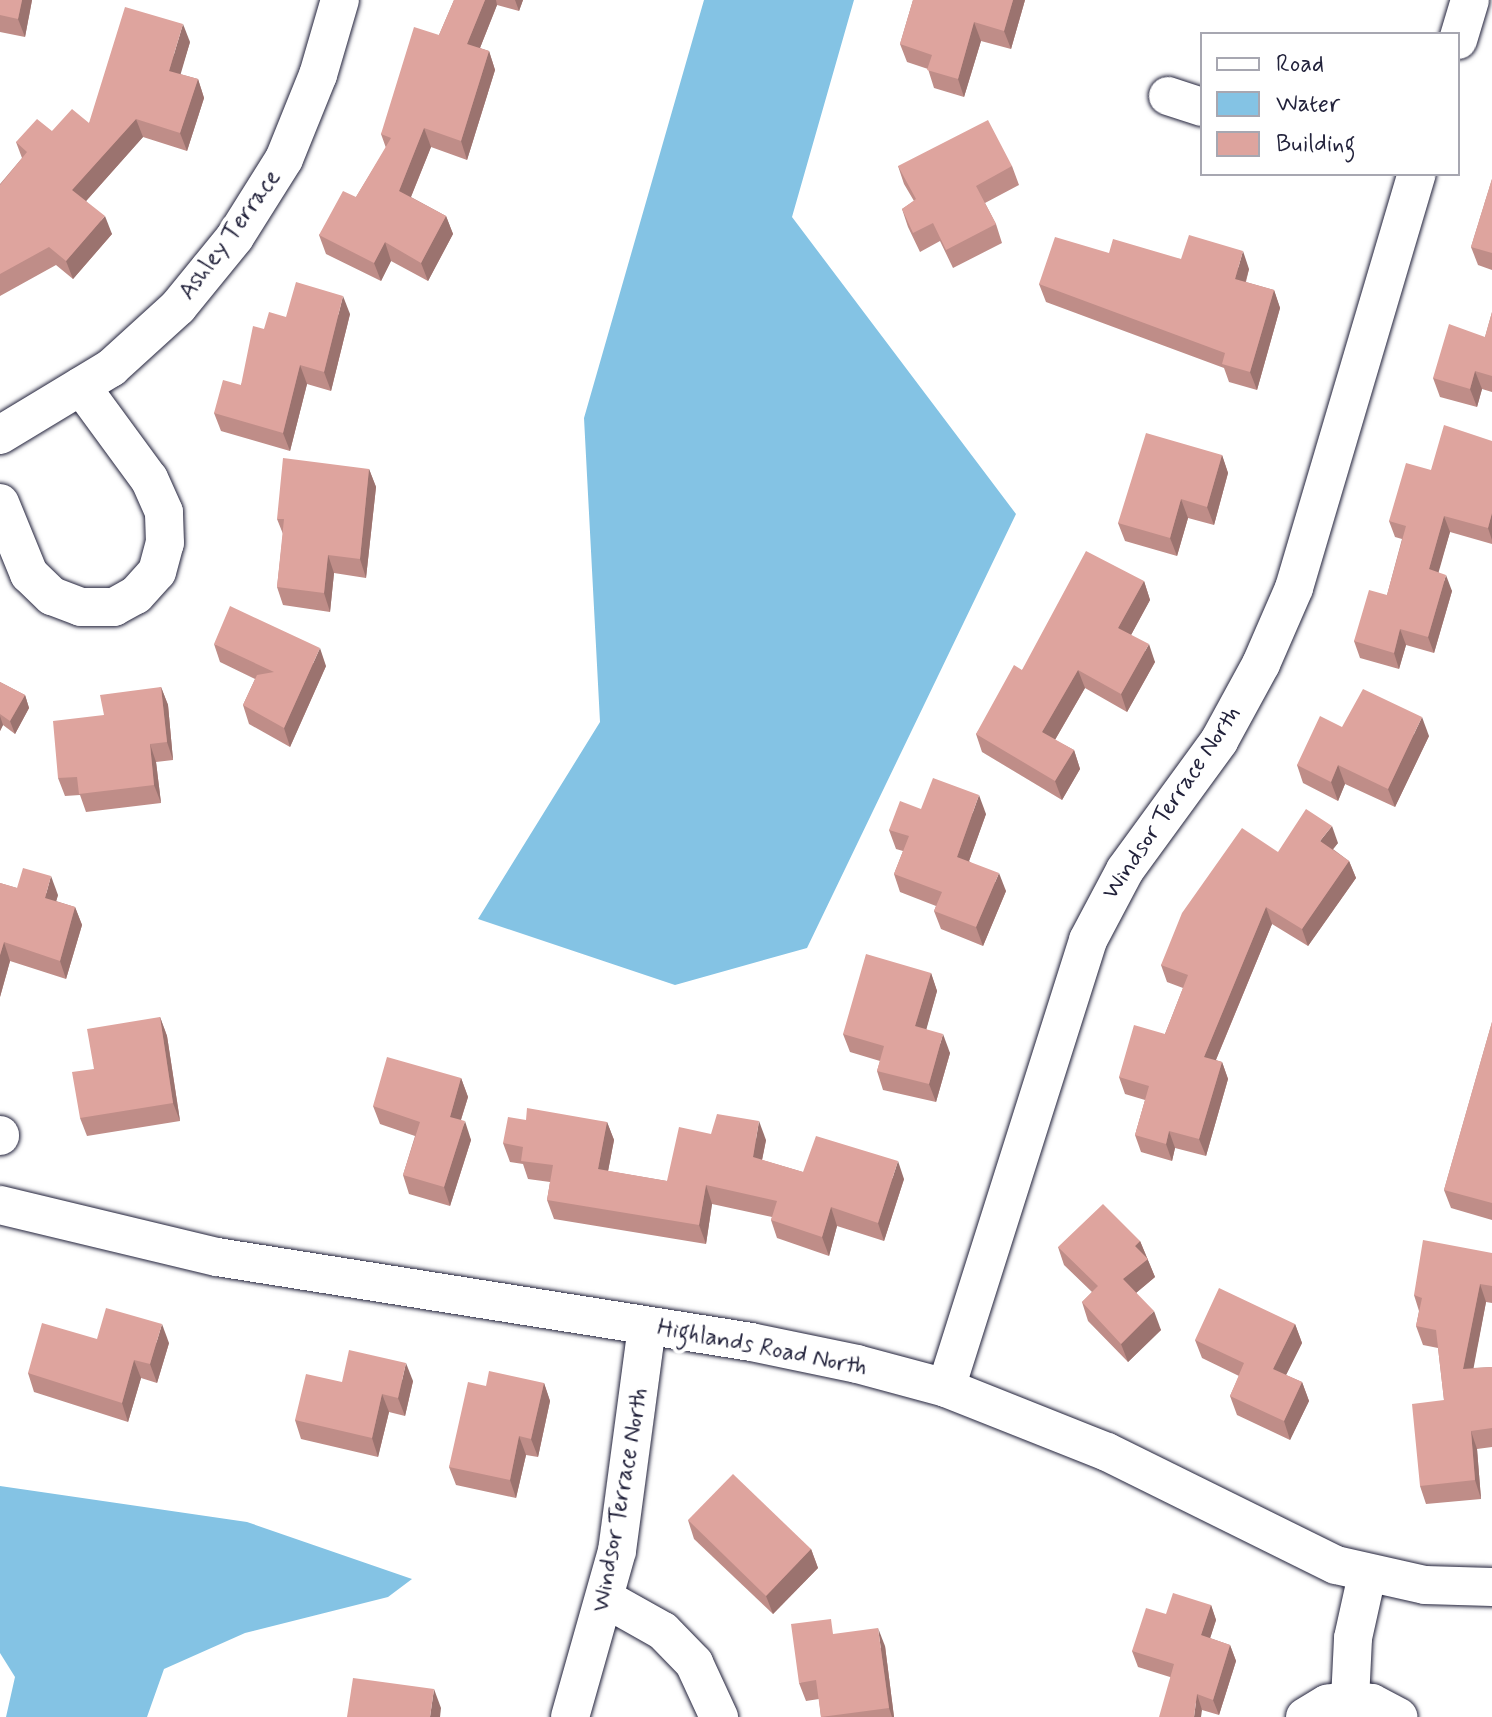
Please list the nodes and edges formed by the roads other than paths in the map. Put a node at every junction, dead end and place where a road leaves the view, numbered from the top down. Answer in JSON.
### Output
{"nodes":[{"id":1,"x":340,"y":0,"type":"edge"},
{"id":2,"x":1470,"y":0,"type":"edge"},
{"id":3,"x":1460,"y":33,"type":"edge"},
{"id":4,"x":1416,"y":176,"type":"edge"},
{"id":5,"x":81,"y":386,"type":"junction"},
{"id":6,"x":0,"y":435,"type":"edge"},
{"id":7,"x":0,"y":503,"type":"edge"},
{"id":8,"x":0,"y":1205,"type":"edge"},
{"id":9,"x":647,"y":1326,"type":"junction"},
{"id":10,"x":946,"y":1388,"type":"junction"},
{"id":11,"x":1367,"y":1575,"type":"junction"},
{"id":12,"x":1492,"y":1587,"type":"edge"},
{"id":13,"x":606,"y":1599,"type":"junction"},
{"id":14,"x":1350,"y":1700,"type":"junction"},
{"id":15,"x":570,"y":1717,"type":"edge"},
{"id":16,"x":719,"y":1717,"type":"edge"},
{"id":17,"x":1305,"y":1717,"type":"edge"},
{"id":18,"x":1398,"y":1717,"type":"edge"}],
"edges":[{"from":1,"to":5,"type":"street","name":"Ashley Terrace"},
{"from":2,"to":3,"type":"street"},
{"from":4,"to":10,"type":"street","name":"Windsor Terrace North"},
{"from":5,"to":6,"type":"street","name":"Ashley Terrace"},
{"from":5,"to":7,"type":"street"},
{"from":8,"to":9,"type":"street","name":"Highlands Road North"},
{"from":9,"to":10,"type":"street","name":"Highlands Road North"},
{"from":9,"to":13,"type":"street","name":"Windsor Terrace North"},
{"from":10,"to":11,"type":"street","name":"Highlands Road North"},
{"from":11,"to":12,"type":"street","name":"Highlands Road North"},
{"from":11,"to":14,"type":"street"},
{"from":13,"to":15,"type":"street","name":"Windsor Terrace North"},
{"from":13,"to":16,"type":"street"},
{"from":14,"to":17,"type":"street"},
{"from":14,"to":18,"type":"street"}]}
